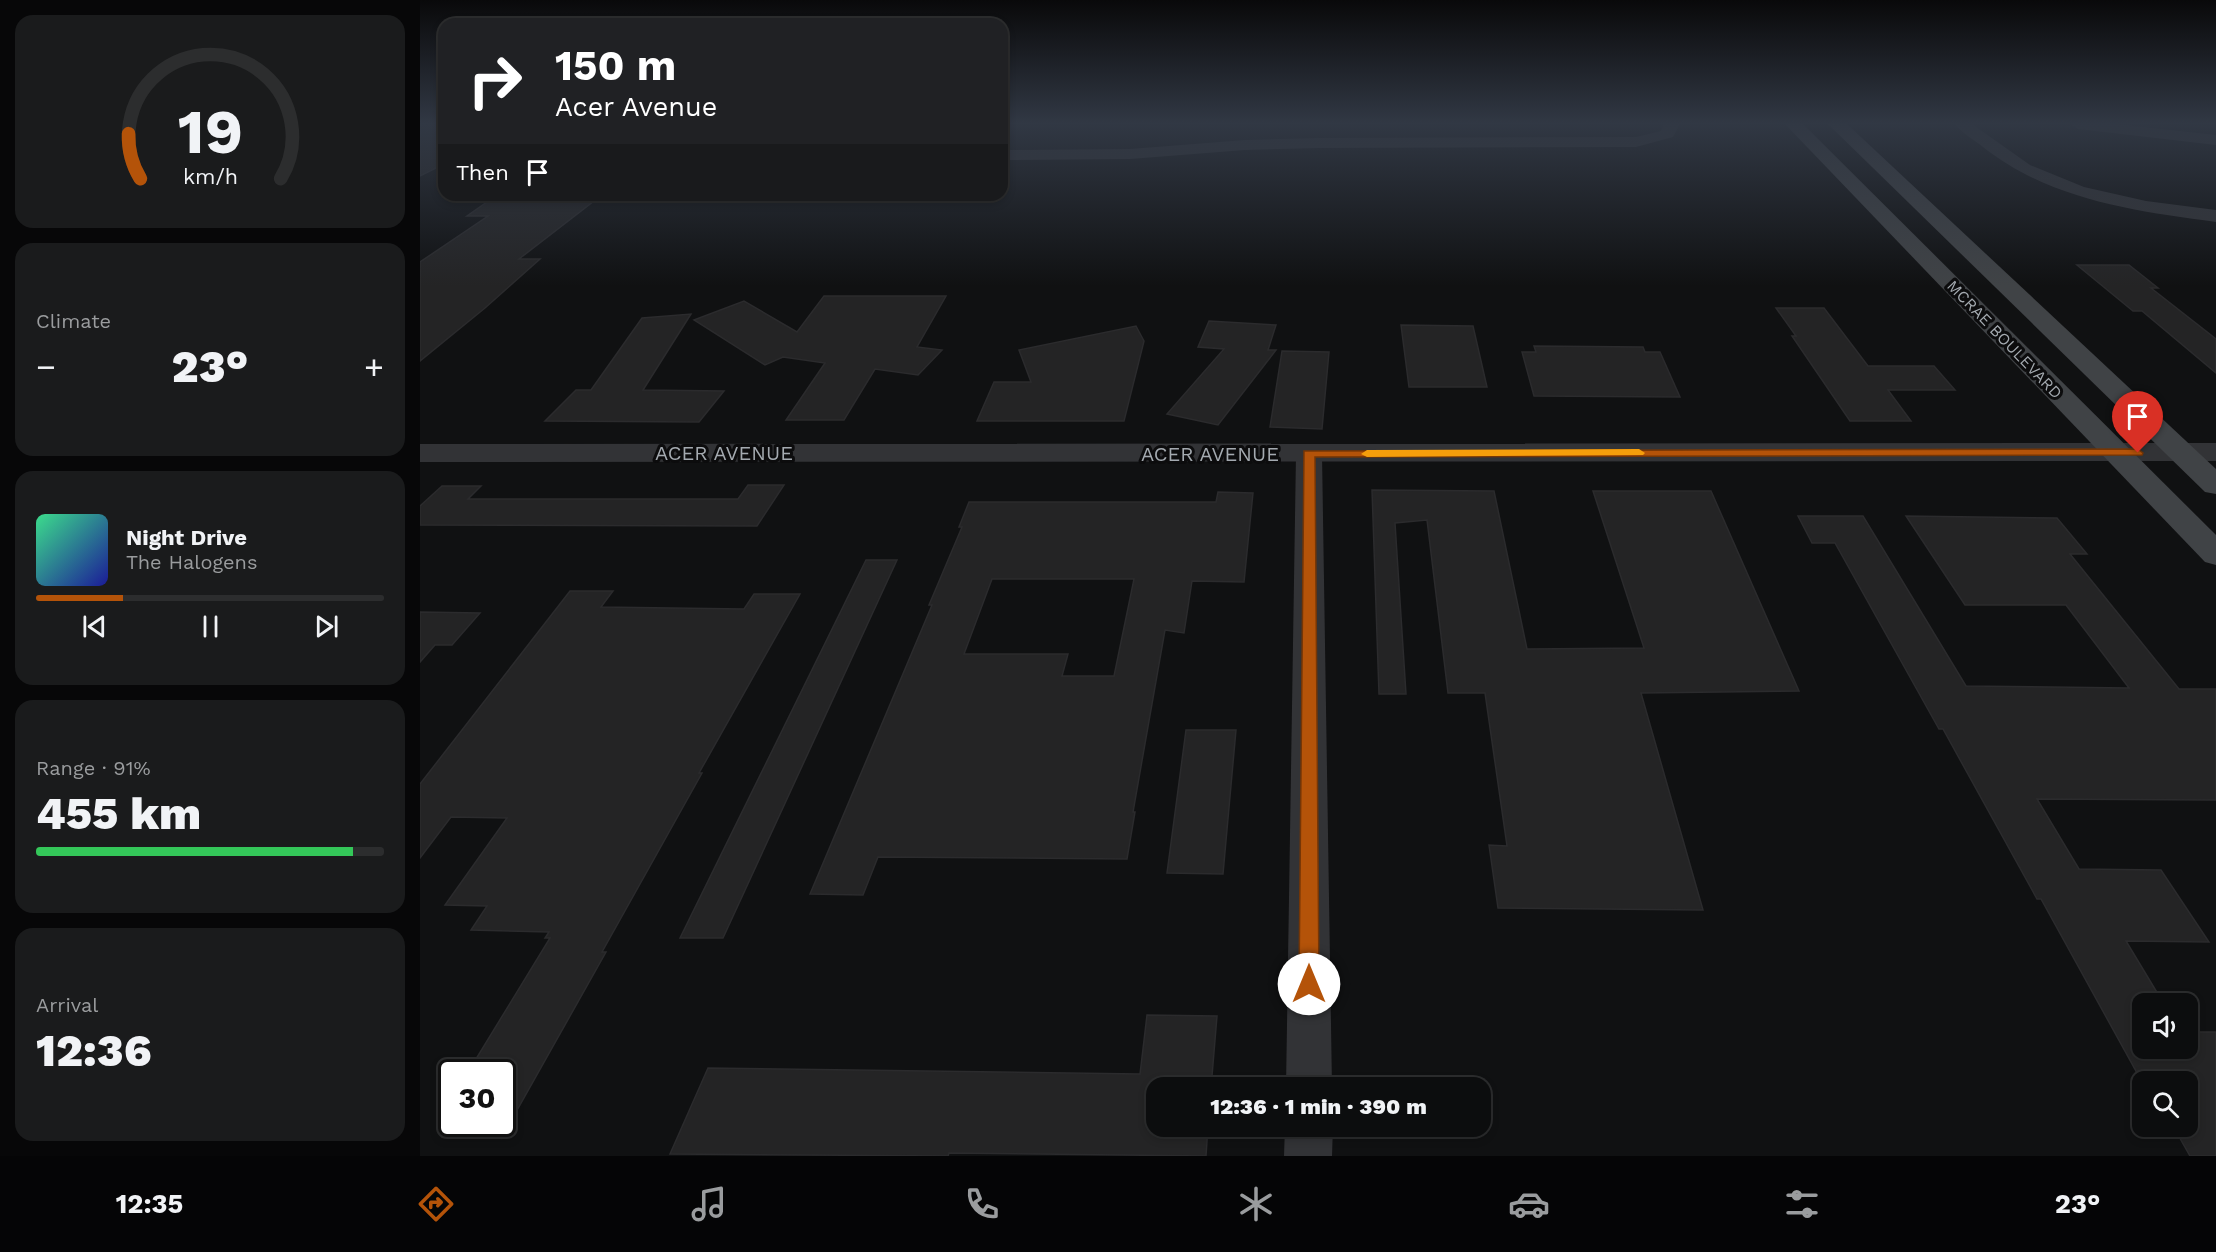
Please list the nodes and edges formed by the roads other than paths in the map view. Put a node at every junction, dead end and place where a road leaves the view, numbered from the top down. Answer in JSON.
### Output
{"nodes":[{"id":1,"x":1847,"y":178,"type":"edge"},
{"id":2,"x":1893,"y":178,"type":"edge"},
{"id":3,"x":2046,"y":178,"type":"edge"},
{"id":4,"x":2216,"y":216,"type":"edge"},
{"id":5,"x":2180,"y":452,"type":"junction"},
{"id":6,"x":2216,"y":452,"type":"edge"},
{"id":7,"x":420,"y":453,"type":"edge"},
{"id":8,"x":2116,"y":453,"type":"junction"},
{"id":9,"x":1309,"y":454,"type":"junction"},
{"id":10,"x":2216,"y":485,"type":"edge"},
{"id":11,"x":2216,"y":554,"type":"edge"},
{"id":12,"x":1309,"y":1077,"type":"edge"},
{"id":13,"x":1309,"y":1137,"type":"edge"},
{"id":14,"x":1308,"y":1156,"type":"edge"}],
"edges":[{"from":1,"to":8,"type":"main road","name":"MCRAE BOULEVARD"},
{"from":2,"to":5,"type":"main road","name":"MCRAE BOULEVARD"},
{"from":3,"to":4,"type":"street"},
{"from":5,"to":6,"type":"street","name":"ACER AVENUE"},
{"from":5,"to":8,"type":"street","name":"ACER AVENUE"},
{"from":5,"to":10,"type":"main road","name":"MCRAE BOULEVARD"},
{"from":7,"to":9,"type":"street","name":"ACER AVENUE"},
{"from":8,"to":9,"type":"street","name":"ACER AVENUE"},
{"from":8,"to":11,"type":"main road","name":"MCRAE BOULEVARD"},
{"from":9,"to":12,"type":"street"},
{"from":13,"to":14,"type":"street"}]}
